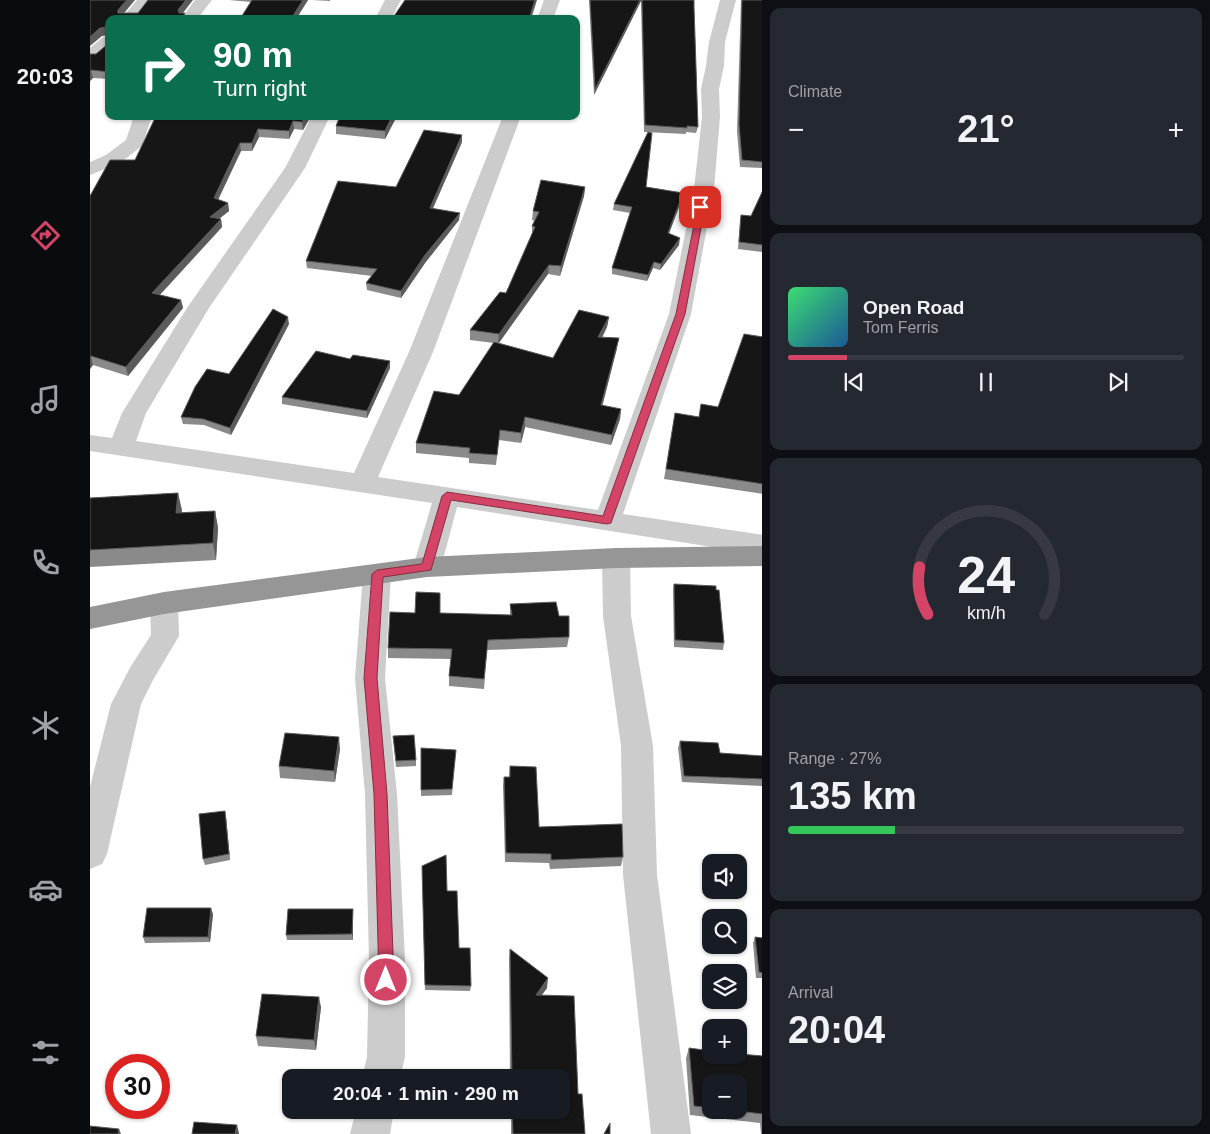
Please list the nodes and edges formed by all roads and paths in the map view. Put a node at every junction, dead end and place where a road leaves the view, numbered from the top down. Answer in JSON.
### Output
{"nodes":[{"id":1,"x":145,"y":0,"type":"edge"},
{"id":2,"x":204,"y":0,"type":"edge"},
{"id":3,"x":393,"y":0,"type":"edge"},
{"id":4,"x":552,"y":0,"type":"edge"},
{"id":5,"x":728,"y":0,"type":"edge"},
{"id":6,"x":132,"y":15,"type":"edge"},
{"id":7,"x":192,"y":15,"type":"edge"},
{"id":8,"x":385,"y":15,"type":"edge"},
{"id":9,"x":546,"y":15,"type":"edge"},
{"id":10,"x":105,"y":44,"type":"edge"},
{"id":11,"x":90,"y":56,"type":"edge"},
{"id":12,"x":142,"y":120,"type":"edge"},
{"id":13,"x":319,"y":120,"type":"edge"},
{"id":14,"x":510,"y":120,"type":"edge"},
{"id":15,"x":90,"y":170,"type":"edge"},
{"id":16,"x":90,"y":443,"type":"edge"},
{"id":17,"x":121,"y":447,"type":"junction"},
{"id":18,"x":362,"y":484,"type":"junction"},
{"id":19,"x":447,"y":496,"type":"junction"},
{"id":20,"x":607,"y":520,"type":"junction"},
{"id":21,"x":762,"y":545,"type":"edge"},
{"id":22,"x":762,"y":556,"type":"edge"},
{"id":23,"x":616,"y":558,"type":"junction"},
{"id":24,"x":427,"y":567,"type":"junction"},
{"id":25,"x":377,"y":574,"type":"junction"},
{"id":26,"x":164,"y":603,"type":"junction"},
{"id":27,"x":90,"y":618,"type":"edge"},
{"id":28,"x":90,"y":854,"type":"edge"},
{"id":29,"x":384,"y":1069,"type":"edge"},
{"id":30,"x":373,"y":1119,"type":"edge"},
{"id":31,"x":370,"y":1134,"type":"edge"},
{"id":32,"x":670,"y":1134,"type":"edge"}],
"edges":[{"from":1,"to":6,"type":"street"},
{"from":2,"to":7,"type":"street"},
{"from":3,"to":8,"type":"street"},
{"from":4,"to":9,"type":"street"},
{"from":5,"to":20,"type":"street"},
{"from":10,"to":11,"type":"street"},
{"from":12,"to":15,"type":"street"},
{"from":13,"to":17,"type":"street"},
{"from":14,"to":18,"type":"street"},
{"from":16,"to":17,"type":"street"},
{"from":17,"to":18,"type":"street"},
{"from":18,"to":19,"type":"street"},
{"from":19,"to":20,"type":"street"},
{"from":19,"to":24,"type":"street"},
{"from":20,"to":21,"type":"street"},
{"from":22,"to":23,"type":"highway"},
{"from":23,"to":24,"type":"highway"},
{"from":23,"to":32,"type":"street"},
{"from":24,"to":25,"type":"highway"},
{"from":25,"to":26,"type":"highway"},
{"from":25,"to":29,"type":"street"},
{"from":26,"to":27,"type":"highway"},
{"from":26,"to":28,"type":"street"},
{"from":30,"to":31,"type":"street"}]}
